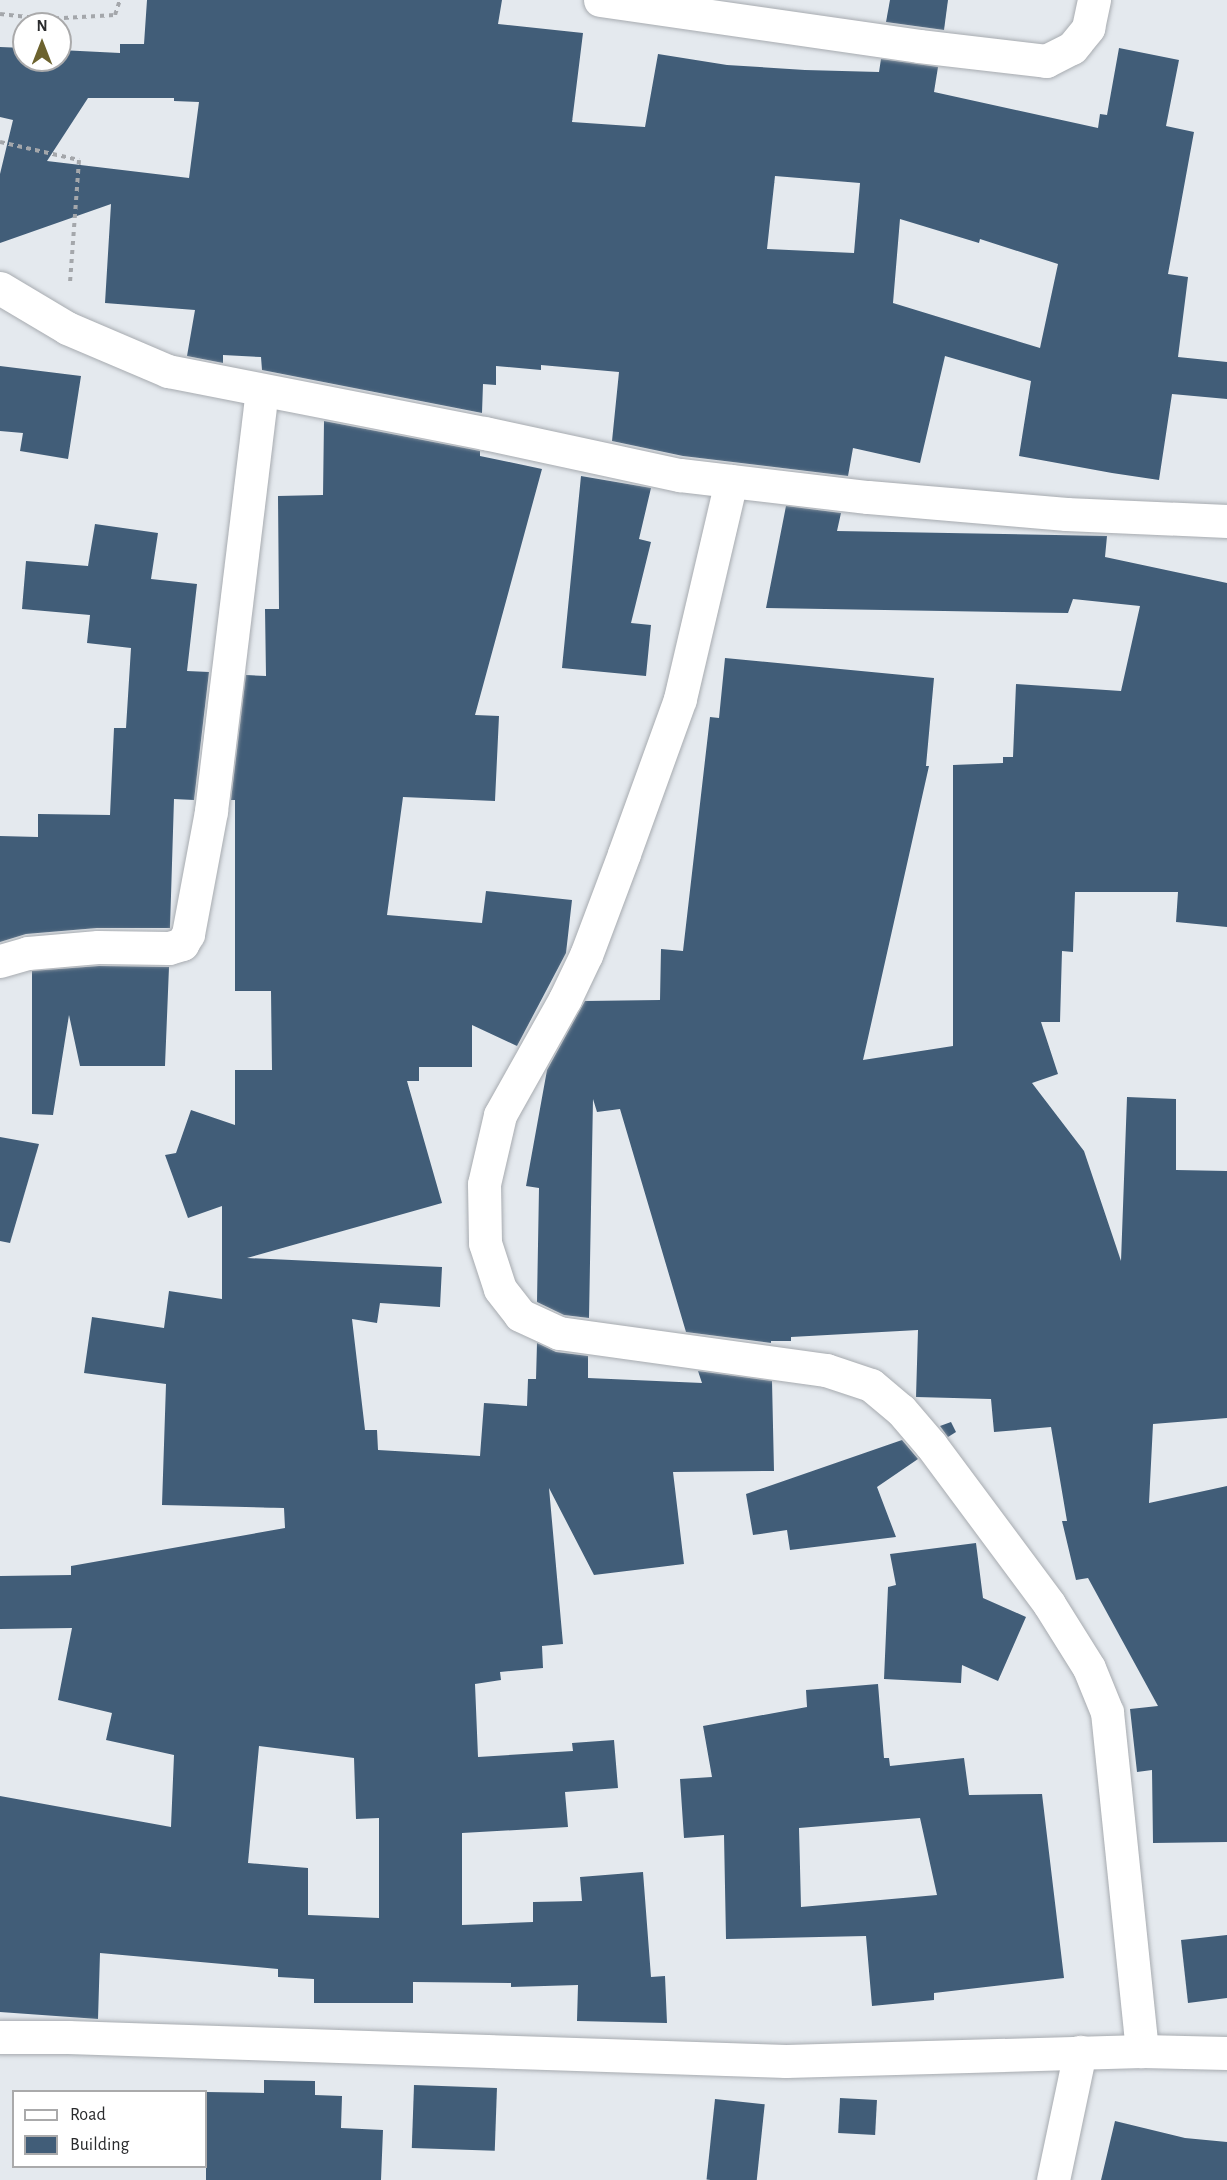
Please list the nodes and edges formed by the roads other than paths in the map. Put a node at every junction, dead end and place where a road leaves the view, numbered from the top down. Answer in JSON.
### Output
{"nodes":[{"id":1,"x":600,"y":0,"type":"edge"},
{"id":2,"x":1094,"y":0,"type":"edge"},
{"id":3,"x":0,"y":288,"type":"edge"},
{"id":4,"x":262,"y":391,"type":"junction"},
{"id":5,"x":731,"y":481,"type":"junction"},
{"id":6,"x":1227,"y":521,"type":"edge"},
{"id":7,"x":0,"y":961,"type":"edge"},
{"id":8,"x":0,"y":2037,"type":"edge"},
{"id":9,"x":1142,"y":2051,"type":"junction"},
{"id":10,"x":1080,"y":2052,"type":"junction"},
{"id":11,"x":1227,"y":2053,"type":"edge"},
{"id":12,"x":1053,"y":2180,"type":"edge"}],
"edges":[{"from":1,"to":2,"type":"street"},
{"from":3,"to":4,"type":"street"},
{"from":4,"to":5,"type":"street"},
{"from":4,"to":7,"type":"street"},
{"from":5,"to":6,"type":"street"},
{"from":5,"to":9,"type":"street"},
{"from":8,"to":10,"type":"street"},
{"from":9,"to":10,"type":"street"},
{"from":9,"to":11,"type":"street"},
{"from":10,"to":12,"type":"street"}]}
